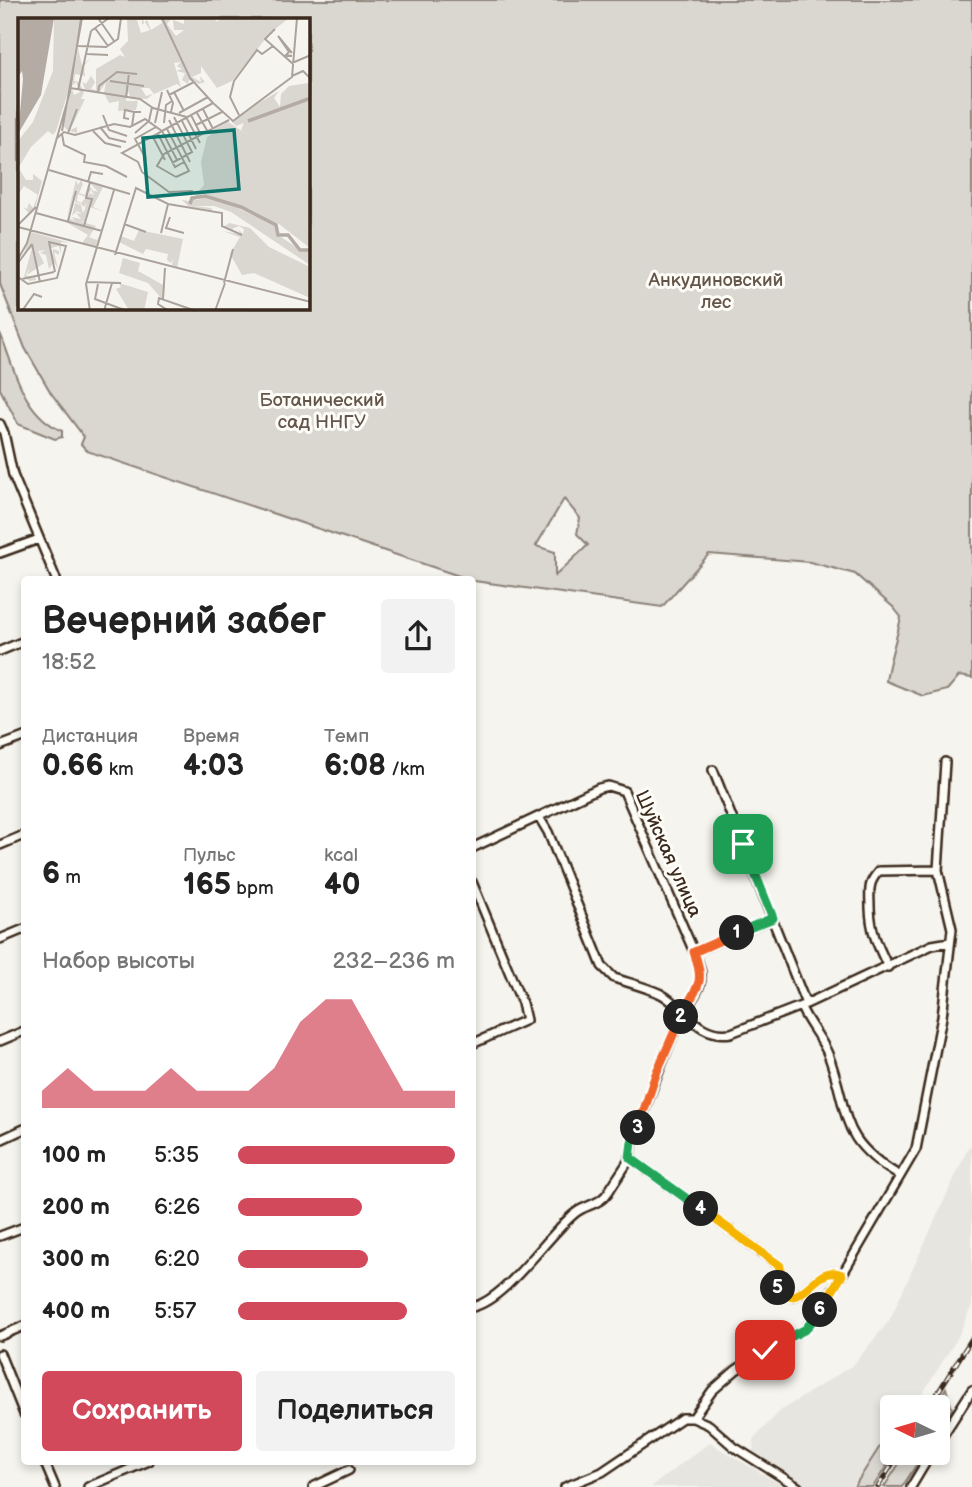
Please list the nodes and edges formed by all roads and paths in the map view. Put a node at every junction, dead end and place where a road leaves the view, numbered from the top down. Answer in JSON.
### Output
{"nodes":[{"id":1,"x":0,"y":424,"type":"edge"},
{"id":2,"x":2,"y":435,"type":"edge"},
{"id":3,"x":39,"y":539,"type":"junction"},
{"id":4,"x":0,"y":552,"type":"edge"},
{"id":5,"x":55,"y":576,"type":"edge"},
{"id":6,"x":21,"y":642,"type":"edge"},
{"id":7,"x":0,"y":651,"type":"edge"},
{"id":8,"x":21,"y":738,"type":"edge"},
{"id":9,"x":0,"y":746,"type":"edge"},
{"id":10,"x":945,"y":762,"type":"dead end"},
{"id":11,"x":713,"y":770,"type":"dead end"},
{"id":12,"x":539,"y":817,"type":"junction"},
{"id":13,"x":21,"y":836,"type":"edge"},
{"id":14,"x":0,"y":845,"type":"edge"},
{"id":15,"x":476,"y":846,"type":"edge"},
{"id":16,"x":938,"y":870,"type":"junction"},
{"id":17,"x":476,"y":892,"type":"edge"},
{"id":18,"x":773,"y":918,"type":"junction"},
{"id":19,"x":21,"y":930,"type":"edge"},
{"id":20,"x":0,"y":939,"type":"edge"},
{"id":21,"x":950,"y":942,"type":"junction"},
{"id":22,"x":694,"y":952,"type":"junction"},
{"id":23,"x":888,"y":967,"type":"junction"},
{"id":24,"x":803,"y":1006,"type":"junction"},
{"id":25,"x":683,"y":1013,"type":"junction"},
{"id":26,"x":21,"y":1032,"type":"edge"},
{"id":27,"x":0,"y":1041,"type":"edge"},
{"id":28,"x":476,"y":1042,"type":"edge"},
{"id":29,"x":21,"y":1130,"type":"edge"},
{"id":30,"x":0,"y":1140,"type":"edge"},
{"id":31,"x":630,"y":1158,"type":"junction"},
{"id":32,"x":900,"y":1176,"type":"junction"},
{"id":33,"x":21,"y":1228,"type":"edge"},
{"id":34,"x":0,"y":1237,"type":"edge"},
{"id":35,"x":842,"y":1275,"type":"junction"},
{"id":36,"x":476,"y":1306,"type":"edge"},
{"id":37,"x":21,"y":1327,"type":"edge"},
{"id":38,"x":0,"y":1336,"type":"edge"},
{"id":39,"x":0,"y":1354,"type":"edge"},
{"id":40,"x":972,"y":1390,"type":"edge"},
{"id":41,"x":21,"y":1406,"type":"edge"},
{"id":42,"x":693,"y":1418,"type":"junction"},
{"id":43,"x":950,"y":1424,"type":"edge"},
{"id":44,"x":46,"y":1465,"type":"edge"},
{"id":45,"x":140,"y":1465,"type":"edge"},
{"id":46,"x":924,"y":1465,"type":"edge"},
{"id":47,"x":349,"y":1470,"type":"dead end"},
{"id":48,"x":55,"y":1487,"type":"edge"},
{"id":49,"x":88,"y":1487,"type":"edge"},
{"id":50,"x":313,"y":1487,"type":"edge"},
{"id":51,"x":565,"y":1487,"type":"edge"},
{"id":52,"x":798,"y":1487,"type":"edge"},
{"id":53,"x":911,"y":1487,"type":"edge"}],
"edges":[{"from":1,"to":2,"type":"street"},
{"from":2,"to":3,"type":"street"},
{"from":3,"to":4,"type":"street"},
{"from":3,"to":5,"type":"street"},
{"from":6,"to":7,"type":"street"},
{"from":8,"to":9,"type":"street"},
{"from":10,"to":16,"type":"street"},
{"from":11,"to":18,"type":"street"},
{"from":12,"to":15,"type":"street"},
{"from":12,"to":22,"type":"street","name":"Шуйская улица"},
{"from":12,"to":25,"type":"street"},
{"from":13,"to":14,"type":"street"},
{"from":16,"to":21,"type":"street"},
{"from":16,"to":23,"type":"street"},
{"from":17,"to":28,"type":"street"},
{"from":18,"to":22,"type":"street"},
{"from":18,"to":24,"type":"street"},
{"from":19,"to":20,"type":"street"},
{"from":21,"to":23,"type":"street"},
{"from":21,"to":32,"type":"street"},
{"from":22,"to":25,"type":"street","name":"Шуйская улица"},
{"from":23,"to":24,"type":"street"},
{"from":24,"to":25,"type":"street"},
{"from":24,"to":32,"type":"street"},
{"from":25,"to":31,"type":"street","name":"Шуйская улица"},
{"from":26,"to":27,"type":"street"},
{"from":29,"to":30,"type":"street"},
{"from":31,"to":35,"type":"street"},
{"from":31,"to":36,"type":"street","name":"Шуйская улица"},
{"from":32,"to":35,"type":"street"},
{"from":33,"to":34,"type":"street"},
{"from":35,"to":42,"type":"street"},
{"from":37,"to":38,"type":"street"},
{"from":39,"to":41,"type":"street"},
{"from":40,"to":43,"type":"street"},
{"from":42,"to":51,"type":"street"},
{"from":42,"to":52,"type":"street"},
{"from":44,"to":48,"type":"street"},
{"from":45,"to":49,"type":"street"},
{"from":46,"to":53,"type":"street"},
{"from":47,"to":50,"type":"street"}]}
